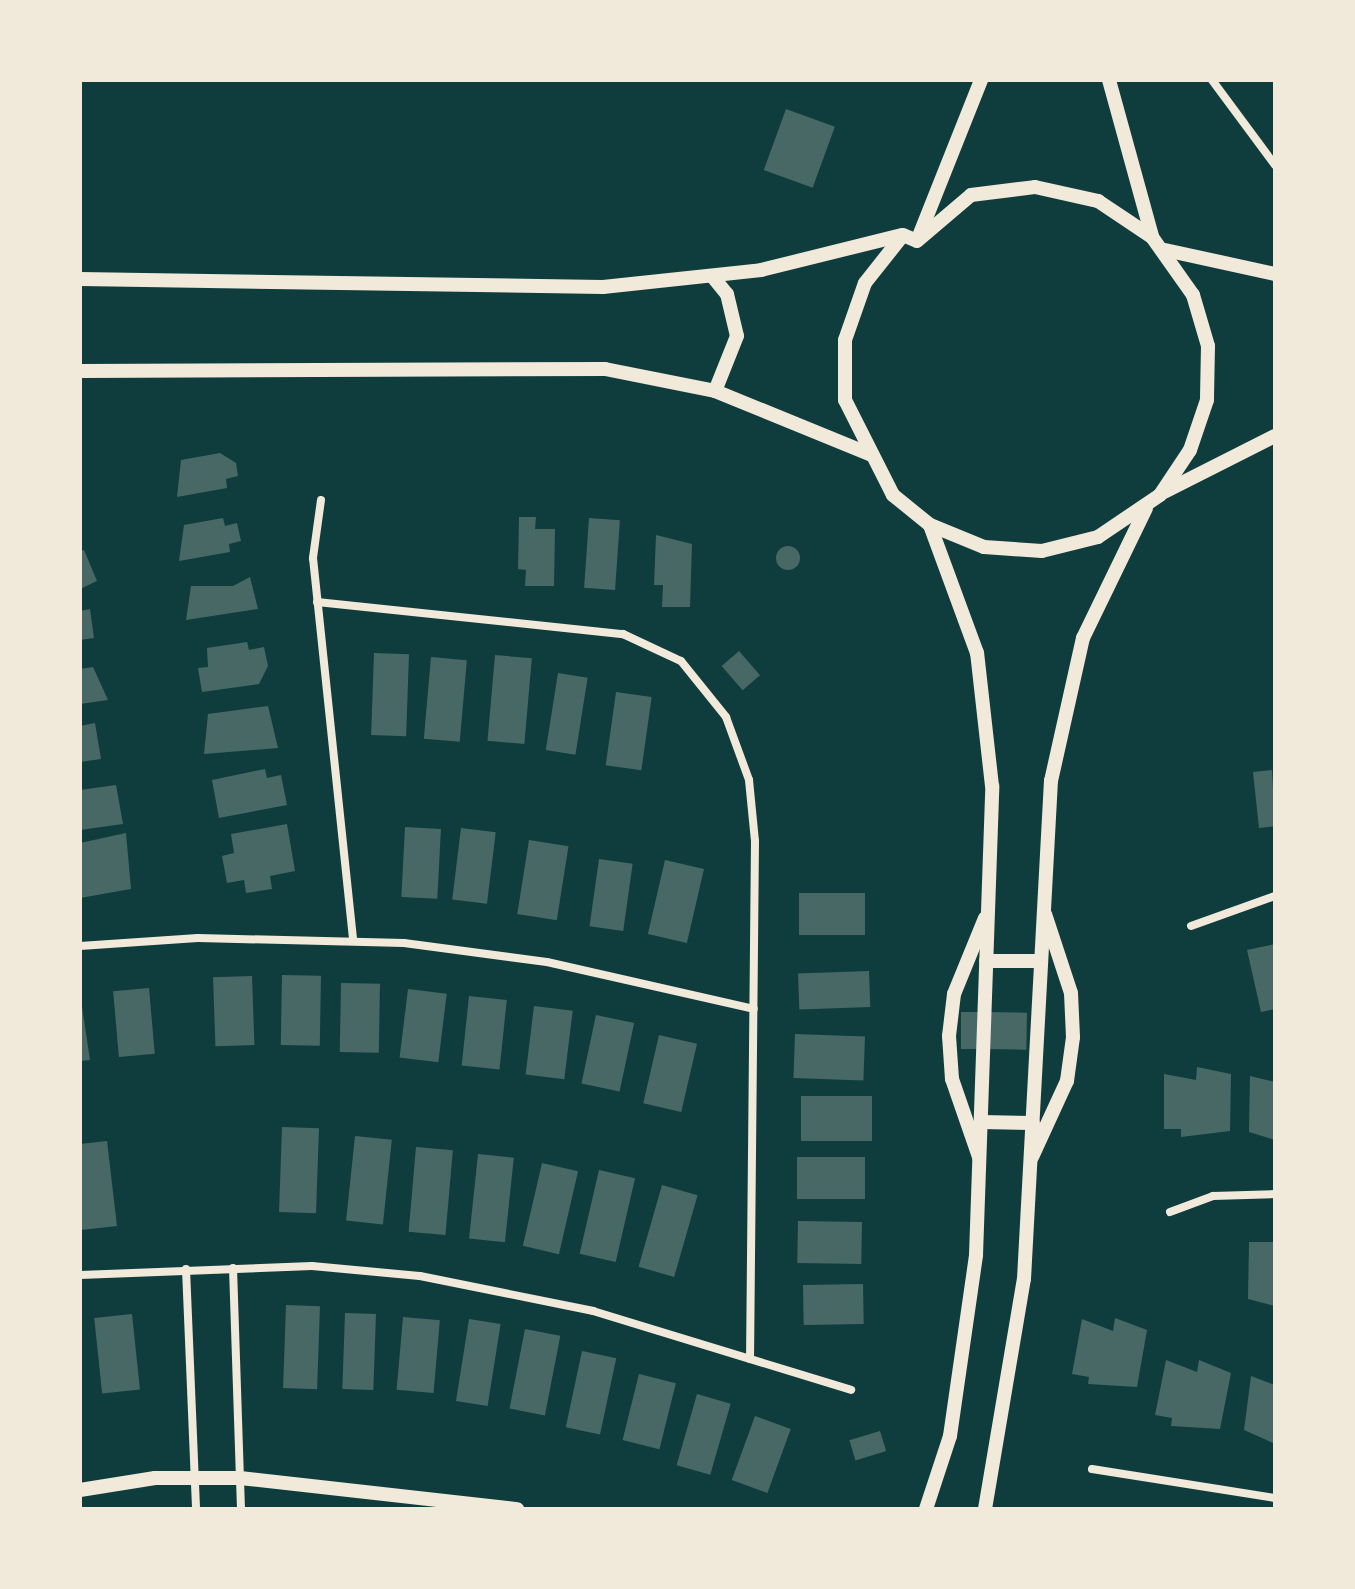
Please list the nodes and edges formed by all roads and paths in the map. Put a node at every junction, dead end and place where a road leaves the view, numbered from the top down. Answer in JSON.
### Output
{"nodes":[{"id":1,"x":981,"y":80,"type":"edge"},
{"id":2,"x":1109,"y":80,"type":"edge"},
{"id":3,"x":1212,"y":80,"type":"edge"},
{"id":4,"x":1275,"y":165,"type":"edge"},
{"id":5,"x":1152,"y":237,"type":"junction"},
{"id":6,"x":910,"y":238,"type":"junction"},
{"id":7,"x":1165,"y":250,"type":"junction"},
{"id":8,"x":1275,"y":274,"type":"edge"},
{"id":9,"x":713,"y":277,"type":"junction"},
{"id":10,"x":80,"y":279,"type":"edge"},
{"id":11,"x":80,"y":371,"type":"edge"},
{"id":12,"x":715,"y":391,"type":"junction"},
{"id":13,"x":1275,"y":436,"type":"edge"},
{"id":14,"x":873,"y":455,"type":"junction"},
{"id":15,"x":1160,"y":495,"type":"junction"},
{"id":16,"x":321,"y":500,"type":"dead end"},
{"id":17,"x":1148,"y":506,"type":"junction"},
{"id":18,"x":930,"y":525,"type":"junction"},
{"id":19,"x":317,"y":602,"type":"junction"},
{"id":20,"x":1275,"y":896,"type":"edge"},
{"id":21,"x":1044,"y":910,"type":"junction"},
{"id":22,"x":987,"y":914,"type":"junction"},
{"id":23,"x":1191,"y":926,"type":"dead end"},
{"id":24,"x":353,"y":939,"type":"junction"},
{"id":25,"x":80,"y":946,"type":"edge"},
{"id":26,"x":986,"y":961,"type":"junction"},
{"id":27,"x":1041,"y":961,"type":"junction"},
{"id":28,"x":754,"y":1009,"type":"junction"},
{"id":29,"x":981,"y":1122,"type":"junction"},
{"id":30,"x":1033,"y":1123,"type":"junction"},
{"id":31,"x":980,"y":1160,"type":"junction"},
{"id":32,"x":1030,"y":1160,"type":"junction"},
{"id":33,"x":1275,"y":1194,"type":"edge"},
{"id":34,"x":1170,"y":1212,"type":"dead end"},
{"id":35,"x":233,"y":1268,"type":"junction"},
{"id":36,"x":186,"y":1269,"type":"junction"},
{"id":37,"x":80,"y":1275,"type":"edge"},
{"id":38,"x":750,"y":1359,"type":"junction"},
{"id":39,"x":851,"y":1390,"type":"dead end"},
{"id":40,"x":1092,"y":1469,"type":"dead end"},
{"id":41,"x":194,"y":1476,"type":"junction"},
{"id":42,"x":240,"y":1478,"type":"junction"},
{"id":43,"x":80,"y":1490,"type":"edge"},
{"id":44,"x":1275,"y":1498,"type":"edge"},
{"id":45,"x":196,"y":1509,"type":"edge"},
{"id":46,"x":241,"y":1509,"type":"edge"},
{"id":47,"x":517,"y":1509,"type":"edge"},
{"id":48,"x":926,"y":1509,"type":"edge"},
{"id":49,"x":985,"y":1509,"type":"edge"}],
"edges":[{"from":1,"to":6,"type":"street"},
{"from":2,"to":5,"type":"street"},
{"from":3,"to":4,"type":"street"},
{"from":5,"to":6,"type":"street"},
{"from":5,"to":7,"type":"street"},
{"from":6,"to":9,"type":"street"},
{"from":6,"to":14,"type":"street"},
{"from":7,"to":8,"type":"street"},
{"from":7,"to":15,"type":"street"},
{"from":9,"to":10,"type":"street"},
{"from":9,"to":12,"type":"street"},
{"from":11,"to":12,"type":"street"},
{"from":12,"to":14,"type":"street"},
{"from":13,"to":15,"type":"street"},
{"from":14,"to":18,"type":"street"},
{"from":15,"to":17,"type":"street"},
{"from":16,"to":19,"type":"street"},
{"from":17,"to":18,"type":"street"},
{"from":17,"to":21,"type":"street"},
{"from":18,"to":22,"type":"street"},
{"from":19,"to":24,"type":"street"},
{"from":19,"to":28,"type":"street"},
{"from":20,"to":23,"type":"street"},
{"from":21,"to":27,"type":"street"},
{"from":21,"to":32,"type":"street"},
{"from":22,"to":26,"type":"street"},
{"from":22,"to":31,"type":"street"},
{"from":24,"to":25,"type":"street"},
{"from":24,"to":28,"type":"street"},
{"from":26,"to":27,"type":"street"},
{"from":26,"to":29,"type":"street"},
{"from":27,"to":30,"type":"street"},
{"from":28,"to":38,"type":"street"},
{"from":29,"to":30,"type":"street"},
{"from":29,"to":31,"type":"street"},
{"from":30,"to":32,"type":"street"},
{"from":31,"to":48,"type":"street"},
{"from":32,"to":49,"type":"street"},
{"from":33,"to":34,"type":"street"},
{"from":35,"to":36,"type":"street"},
{"from":35,"to":38,"type":"street"},
{"from":35,"to":42,"type":"street"},
{"from":36,"to":37,"type":"street"},
{"from":36,"to":41,"type":"street"},
{"from":38,"to":39,"type":"street"},
{"from":40,"to":44,"type":"street"},
{"from":41,"to":42,"type":"street"},
{"from":41,"to":43,"type":"street"},
{"from":41,"to":45,"type":"street"},
{"from":42,"to":46,"type":"street"},
{"from":42,"to":47,"type":"street"}]}
